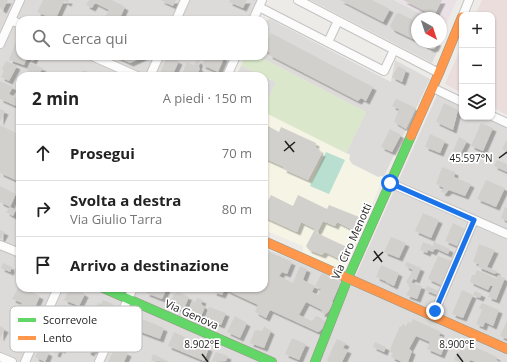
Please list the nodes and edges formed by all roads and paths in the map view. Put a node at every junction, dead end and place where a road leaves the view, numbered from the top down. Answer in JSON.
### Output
{"nodes":[{"id":1,"x":20,"y":0,"type":"edge"},
{"id":2,"x":185,"y":0,"type":"edge"},
{"id":3,"x":298,"y":0,"type":"edge"},
{"id":4,"x":469,"y":0,"type":"edge"},
{"id":5,"x":260,"y":3,"type":"edge"},
{"id":6,"x":464,"y":12,"type":"edge"},
{"id":7,"x":178,"y":16,"type":"edge"},
{"id":8,"x":255,"y":16,"type":"edge"},
{"id":9,"x":11,"y":20,"type":"junction"},
{"id":10,"x":338,"y":21,"type":"junction"},
{"id":11,"x":16,"y":22,"type":"edge"},
{"id":12,"x":459,"y":23,"type":"edge"},
{"id":13,"x":328,"y":42,"type":"junction"},
{"id":14,"x":0,"y":44,"type":"edge"},
{"id":15,"x":394,"y":50,"type":"junction"},
{"id":16,"x":101,"y":60,"type":"edge"},
{"id":17,"x":157,"y":60,"type":"edge"},
{"id":18,"x":234,"y":60,"type":"edge"},
{"id":19,"x":128,"y":72,"type":"edge"},
{"id":20,"x":152,"y":72,"type":"edge"},
{"id":21,"x":229,"y":72,"type":"edge"},
{"id":22,"x":439,"y":73,"type":"junction"},
{"id":23,"x":433,"y":88,"type":"junction"},
{"id":24,"x":459,"y":101,"type":"edge"},
{"id":25,"x":495,"y":117,"type":"edge"},
{"id":26,"x":507,"y":123,"type":"edge"},
{"id":27,"x":390,"y":183,"type":"junction"},
{"id":28,"x":474,"y":220,"type":"junction"},
{"id":29,"x":507,"y":234,"type":"edge"},
{"id":30,"x":268,"y":243,"type":"edge"},
{"id":31,"x":0,"y":246,"type":"edge"},
{"id":32,"x":16,"y":252,"type":"edge"},
{"id":33,"x":348,"y":278,"type":"junction"},
{"id":34,"x":56,"y":292,"type":"edge"},
{"id":35,"x":112,"y":292,"type":"edge"},
{"id":36,"x":131,"y":292,"type":"edge"},
{"id":37,"x":128,"y":299,"type":"junction"},
{"id":38,"x":50,"y":306,"type":"edge"},
{"id":39,"x":125,"y":306,"type":"edge"},
{"id":40,"x":433,"y":316,"type":"junction"},
{"id":41,"x":507,"y":349,"type":"edge"},
{"id":42,"x":29,"y":352,"type":"edge"},
{"id":43,"x":104,"y":352,"type":"edge"},
{"id":44,"x":0,"y":357,"type":"edge"},
{"id":45,"x":12,"y":362,"type":"edge"},
{"id":46,"x":25,"y":362,"type":"edge"},
{"id":47,"x":100,"y":362,"type":"edge"},
{"id":48,"x":272,"y":362,"type":"edge"},
{"id":49,"x":314,"y":362,"type":"edge"}],
"edges":[{"from":1,"to":9,"type":"street"},
{"from":2,"to":7,"type":"street"},
{"from":3,"to":10,"type":"street"},
{"from":4,"to":6,"type":"street","name":"Via Ciro Menotti"},
{"from":5,"to":8,"type":"street"},
{"from":5,"to":13,"type":"street"},
{"from":9,"to":11,"type":"street"},
{"from":9,"to":14,"type":"street"},
{"from":10,"to":13,"type":"street"},
{"from":10,"to":15,"type":"street"},
{"from":12,"to":22,"type":"street","name":"Via Ciro Menotti"},
{"from":13,"to":15,"type":"street"},
{"from":15,"to":22,"type":"street"},
{"from":16,"to":19,"type":"street"},
{"from":17,"to":20,"type":"street"},
{"from":18,"to":21,"type":"street"},
{"from":22,"to":23,"type":"street","name":"Via Ciro Menotti"},
{"from":23,"to":24,"type":"street"},
{"from":23,"to":27,"type":"street","name":"Via Ciro Menotti"},
{"from":25,"to":26,"type":"street"},
{"from":27,"to":28,"type":"street"},
{"from":27,"to":33,"type":"street","name":"Via Ciro Menotti"},
{"from":28,"to":29,"type":"street"},
{"from":28,"to":40,"type":"street"},
{"from":30,"to":33,"type":"street"},
{"from":31,"to":32,"type":"street"},
{"from":33,"to":40,"type":"street"},
{"from":33,"to":49,"type":"street","name":"Via Ciro Menotti"},
{"from":34,"to":38,"type":"street"},
{"from":35,"to":37,"type":"street","name":"Via Genova"},
{"from":36,"to":37,"type":"street"},
{"from":37,"to":39,"type":"street"},
{"from":37,"to":48,"type":"street","name":"Via Genova"},
{"from":40,"to":41,"type":"street"},
{"from":42,"to":46,"type":"street"},
{"from":43,"to":47,"type":"street"},
{"from":44,"to":45,"type":"street"}]}
